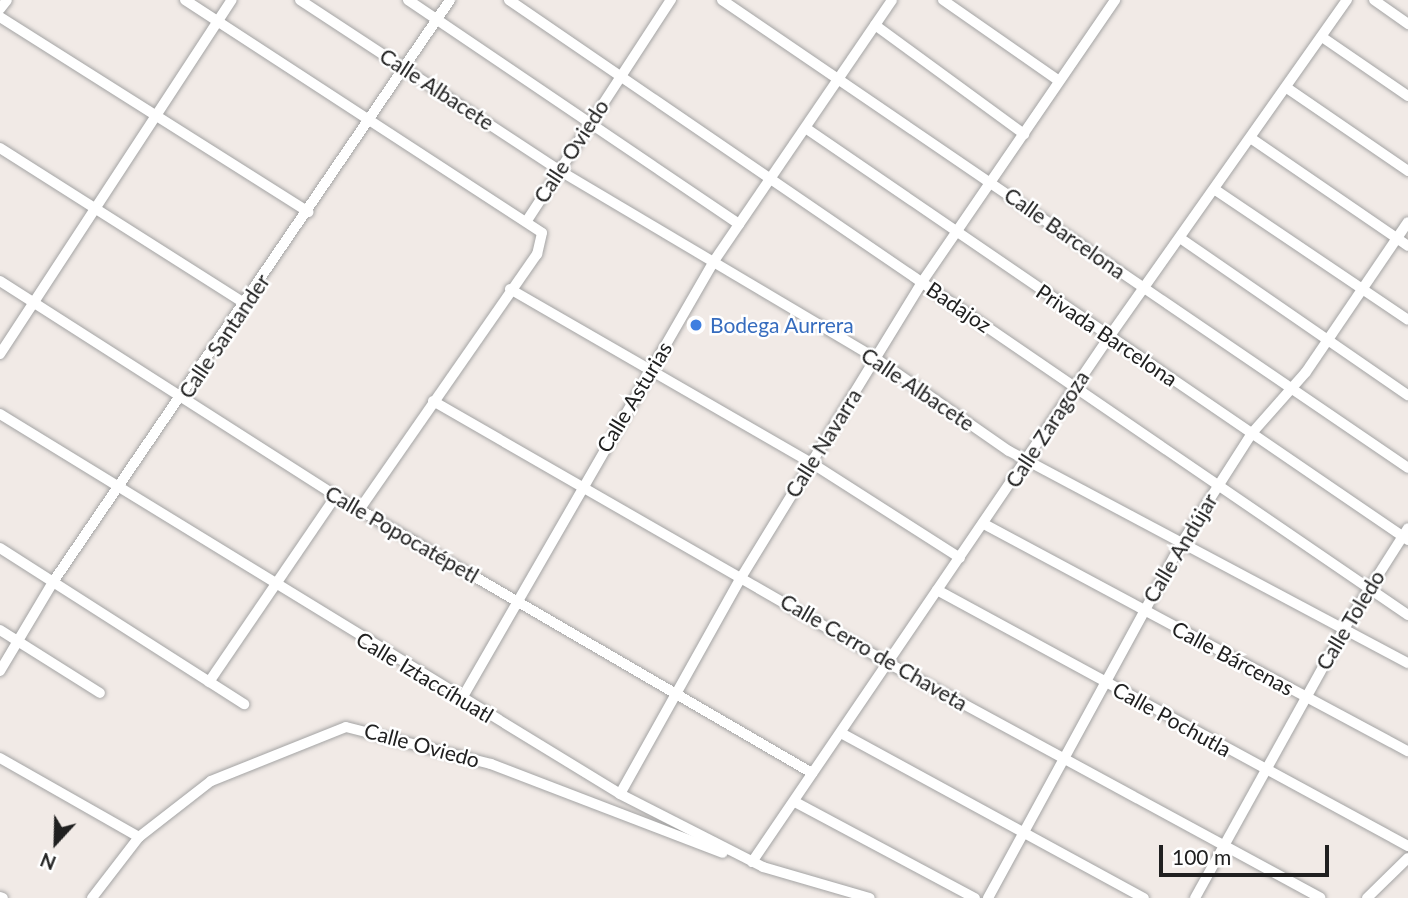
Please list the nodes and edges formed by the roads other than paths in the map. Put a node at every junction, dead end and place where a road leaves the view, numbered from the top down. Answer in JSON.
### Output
{"nodes":[{"id":1,"x":6,"y":0,"type":"edge"},
{"id":2,"x":185,"y":0,"type":"edge"},
{"id":3,"x":232,"y":0,"type":"edge"},
{"id":4,"x":300,"y":0,"type":"edge"},
{"id":5,"x":408,"y":0,"type":"edge"},
{"id":6,"x":450,"y":0,"type":"edge"},
{"id":7,"x":509,"y":0,"type":"edge"},
{"id":8,"x":671,"y":0,"type":"edge"},
{"id":9,"x":722,"y":0,"type":"edge"},
{"id":10,"x":892,"y":0,"type":"edge"},
{"id":11,"x":943,"y":0,"type":"edge"},
{"id":12,"x":1115,"y":0,"type":"edge"},
{"id":13,"x":1347,"y":0,"type":"edge"},
{"id":14,"x":1374,"y":0,"type":"edge"},
{"id":15,"x":0,"y":9,"type":"edge"},
{"id":16,"x":0,"y":17,"type":"edge"},
{"id":17,"x":437,"y":18,"type":"junction"},
{"id":18,"x":218,"y":20,"type":"junction"},
{"id":19,"x":1408,"y":24,"type":"edge"},
{"id":20,"x":875,"y":25,"type":"junction"},
{"id":21,"x":1322,"y":37,"type":"junction"},
{"id":22,"x":405,"y":67,"type":"junction"},
{"id":23,"x":619,"y":78,"type":"junction"},
{"id":24,"x":839,"y":79,"type":"junction"},
{"id":25,"x":1059,"y":81,"type":"junction"},
{"id":26,"x":1287,"y":88,"type":"junction"},
{"id":27,"x":1408,"y":96,"type":"edge"},
{"id":28,"x":160,"y":118,"type":"junction"},
{"id":29,"x":370,"y":120,"type":"junction"},
{"id":30,"x":588,"y":123,"type":"junction"},
{"id":31,"x":807,"y":129,"type":"junction"},
{"id":32,"x":1024,"y":134,"type":"junction"},
{"id":33,"x":1252,"y":139,"type":"junction"},
{"id":34,"x":0,"y":148,"type":"edge"},
{"id":35,"x":557,"y":169,"type":"junction"},
{"id":36,"x":1408,"y":171,"type":"edge"},
{"id":37,"x":771,"y":178,"type":"junction"},
{"id":38,"x":990,"y":181,"type":"junction"},
{"id":39,"x":1217,"y":191,"type":"junction"},
{"id":40,"x":98,"y":209,"type":"junction"},
{"id":41,"x":308,"y":212,"type":"junction"},
{"id":42,"x":528,"y":219,"type":"junction"},
{"id":43,"x":1408,"y":222,"type":"edge"},
{"id":44,"x":739,"y":224,"type":"junction"},
{"id":45,"x":956,"y":232,"type":"junction"},
{"id":46,"x":1180,"y":238,"type":"junction"},
{"id":47,"x":1398,"y":238,"type":"junction"},
{"id":48,"x":1408,"y":246,"type":"edge"},
{"id":49,"x":715,"y":261,"type":"junction"},
{"id":50,"x":0,"y":281,"type":"edge"},
{"id":51,"x":922,"y":282,"type":"junction"},
{"id":52,"x":1144,"y":287,"type":"junction"},
{"id":53,"x":510,"y":289,"type":"junction"},
{"id":54,"x":1363,"y":289,"type":"junction"},
{"id":55,"x":34,"y":303,"type":"junction"},
{"id":56,"x":246,"y":304,"type":"junction"},
{"id":57,"x":1408,"y":320,"type":"edge"},
{"id":58,"x":1109,"y":337,"type":"junction"},
{"id":59,"x":1328,"y":340,"type":"junction"},
{"id":60,"x":0,"y":354,"type":"edge"},
{"id":61,"x":875,"y":358,"type":"junction"},
{"id":62,"x":648,"y":372,"type":"junction"},
{"id":63,"x":1075,"y":387,"type":"junction"},
{"id":64,"x":1290,"y":387,"type":"junction"},
{"id":65,"x":1408,"y":395,"type":"edge"},
{"id":66,"x":182,"y":397,"type":"junction"},
{"id":67,"x":433,"y":401,"type":"junction"},
{"id":68,"x":0,"y":414,"type":"edge"},
{"id":69,"x":1252,"y":433,"type":"junction"},
{"id":70,"x":1027,"y":461,"type":"junction"},
{"id":71,"x":810,"y":462,"type":"junction"},
{"id":72,"x":1408,"y":468,"type":"edge"},
{"id":73,"x":1219,"y":483,"type":"junction"},
{"id":74,"x":582,"y":485,"type":"junction"},
{"id":75,"x":119,"y":490,"type":"junction"},
{"id":76,"x":336,"y":496,"type":"junction"},
{"id":77,"x":360,"y":509,"type":"junction"},
{"id":78,"x":984,"y":524,"type":"junction"},
{"id":79,"x":1406,"y":535,"type":"edge"},
{"id":80,"x":1183,"y":541,"type":"junction"},
{"id":81,"x":0,"y":548,"type":"edge"},
{"id":82,"x":960,"y":558,"type":"junction"},
{"id":83,"x":742,"y":576,"type":"junction"},
{"id":84,"x":53,"y":582,"type":"junction"},
{"id":85,"x":276,"y":586,"type":"junction"},
{"id":86,"x":1368,"y":589,"type":"junction"},
{"id":87,"x":937,"y":590,"type":"junction"},
{"id":88,"x":516,"y":600,"type":"junction"},
{"id":89,"x":1143,"y":610,"type":"junction"},
{"id":90,"x":1408,"y":615,"type":"edge"},
{"id":91,"x":1345,"y":627,"type":"junction"},
{"id":92,"x":0,"y":630,"type":"edge"},
{"id":93,"x":16,"y":640,"type":"junction"},
{"id":94,"x":888,"y":663,"type":"junction"},
{"id":95,"x":1408,"y":663,"type":"edge"},
{"id":96,"x":0,"y":671,"type":"edge"},
{"id":97,"x":209,"y":682,"type":"junction"},
{"id":98,"x":1103,"y":682,"type":"junction"},
{"id":99,"x":677,"y":692,"type":"junction"},
{"id":100,"x":100,"y":693,"type":"dead end"},
{"id":101,"x":1305,"y":696,"type":"junction"},
{"id":102,"x":461,"y":700,"type":"junction"},
{"id":103,"x":244,"y":704,"type":"dead end"},
{"id":104,"x":841,"y":733,"type":"junction"},
{"id":105,"x":1408,"y":751,"type":"edge"},
{"id":106,"x":1062,"y":757,"type":"junction"},
{"id":107,"x":0,"y":758,"type":"edge"},
{"id":108,"x":1265,"y":771,"type":"junction"},
{"id":109,"x":812,"y":773,"type":"junction"},
{"id":110,"x":620,"y":794,"type":"junction"},
{"id":111,"x":795,"y":802,"type":"junction"},
{"id":112,"x":1023,"y":831,"type":"junction"},
{"id":113,"x":139,"y":837,"type":"junction"},
{"id":114,"x":1225,"y":846,"type":"junction"},
{"id":115,"x":1408,"y":846,"type":"edge"},
{"id":116,"x":1408,"y":858,"type":"edge"},
{"id":117,"x":752,"y":862,"type":"junction"},
{"id":118,"x":92,"y":898,"type":"edge"},
{"id":119,"x":870,"y":898,"type":"edge"},
{"id":120,"x":975,"y":898,"type":"edge"},
{"id":121,"x":988,"y":898,"type":"edge"},
{"id":122,"x":1144,"y":898,"type":"edge"},
{"id":123,"x":1195,"y":898,"type":"edge"},
{"id":124,"x":1320,"y":898,"type":"edge"},
{"id":125,"x":1367,"y":898,"type":"edge"}],
"edges":[{"from":1,"to":15,"type":"street"},
{"from":2,"to":18,"type":"street"},
{"from":3,"to":18,"type":"street"},
{"from":4,"to":22,"type":"street","name":"Calle Albacete"},
{"from":5,"to":17,"type":"street"},
{"from":6,"to":17,"type":"street","name":"Calle Santander"},
{"from":7,"to":23,"type":"street","name":"Badajoz"},
{"from":8,"to":23,"type":"street","name":"Calle Oviedo"},
{"from":9,"to":24,"type":"street","name":"Calle Barcelona"},
{"from":10,"to":20,"type":"street","name":"Calle Asturias"},
{"from":11,"to":25,"type":"street"},
{"from":12,"to":25,"type":"street","name":"Calle Navarra"},
{"from":13,"to":21,"type":"street","name":"Calle Zaragoza"},
{"from":14,"to":19,"type":"street"},
{"from":16,"to":28,"type":"street"},
{"from":17,"to":22,"type":"street","name":"Calle Santander"},
{"from":17,"to":30,"type":"street"},
{"from":18,"to":28,"type":"street"},
{"from":18,"to":29,"type":"street"},
{"from":20,"to":24,"type":"street","name":"Calle Asturias"},
{"from":20,"to":32,"type":"street"},
{"from":21,"to":26,"type":"street","name":"Calle Zaragoza"},
{"from":21,"to":27,"type":"street"},
{"from":22,"to":29,"type":"street","name":"Calle Santander"},
{"from":22,"to":35,"type":"street","name":"Calle Albacete"},
{"from":23,"to":30,"type":"street","name":"Calle Oviedo"},
{"from":23,"to":37,"type":"street","name":"Badajoz"},
{"from":24,"to":31,"type":"street","name":"Calle Asturias"},
{"from":24,"to":38,"type":"street","name":"Calle Barcelona"},
{"from":25,"to":32,"type":"street","name":"Calle Navarra"},
{"from":26,"to":33,"type":"street","name":"Calle Zaragoza"},
{"from":26,"to":36,"type":"street"},
{"from":28,"to":40,"type":"street"},
{"from":28,"to":41,"type":"street"},
{"from":29,"to":41,"type":"street","name":"Calle Santander"},
{"from":29,"to":42,"type":"street"},
{"from":30,"to":35,"type":"street","name":"Calle Oviedo"},
{"from":30,"to":44,"type":"street"},
{"from":31,"to":37,"type":"street","name":"Calle Asturias"},
{"from":31,"to":45,"type":"street","name":"Privada Barcelona"},
{"from":32,"to":38,"type":"street","name":"Calle Navarra"},
{"from":33,"to":39,"type":"street","name":"Calle Zaragoza"},
{"from":33,"to":47,"type":"street"},
{"from":34,"to":40,"type":"street"},
{"from":35,"to":42,"type":"street","name":"Calle Oviedo"},
{"from":35,"to":49,"type":"street","name":"Calle Albacete"},
{"from":37,"to":44,"type":"street","name":"Calle Asturias"},
{"from":37,"to":51,"type":"street","name":"Badajoz"},
{"from":38,"to":45,"type":"street","name":"Calle Navarra"},
{"from":38,"to":52,"type":"street","name":"Calle Barcelona"},
{"from":39,"to":46,"type":"street","name":"Calle Zaragoza"},
{"from":39,"to":54,"type":"street"},
{"from":40,"to":55,"type":"street"},
{"from":40,"to":56,"type":"street"},
{"from":41,"to":56,"type":"street","name":"Calle Santander"},
{"from":42,"to":53,"type":"street","name":"Calle Oviedo"},
{"from":43,"to":47,"type":"street","name":"Calle Andújar"},
{"from":44,"to":49,"type":"street","name":"Calle Asturias"},
{"from":45,"to":51,"type":"street","name":"Calle Navarra"},
{"from":45,"to":58,"type":"street","name":"Privada Barcelona"},
{"from":46,"to":52,"type":"street","name":"Calle Zaragoza"},
{"from":46,"to":59,"type":"street"},
{"from":47,"to":48,"type":"street"},
{"from":47,"to":54,"type":"street","name":"Calle Andújar"},
{"from":49,"to":61,"type":"street","name":"Calle Albacete"},
{"from":49,"to":62,"type":"street","name":"Calle Asturias"},
{"from":50,"to":55,"type":"street","name":"Calle Popocatépetl"},
{"from":51,"to":61,"type":"street","name":"Calle Navarra"},
{"from":51,"to":63,"type":"street","name":"Badajoz"},
{"from":52,"to":58,"type":"street","name":"Calle Zaragoza"},
{"from":52,"to":64,"type":"street","name":"Calle Barcelona"},
{"from":53,"to":62,"type":"street"},
{"from":53,"to":67,"type":"street","name":"Calle Oviedo"},
{"from":54,"to":57,"type":"street"},
{"from":54,"to":59,"type":"street","name":"Calle Andújar"},
{"from":55,"to":60,"type":"street"},
{"from":55,"to":66,"type":"street","name":"Calle Popocatépetl"},
{"from":56,"to":66,"type":"street","name":"Calle Santander"},
{"from":58,"to":63,"type":"street","name":"Calle Zaragoza"},
{"from":58,"to":69,"type":"street","name":"Privada Barcelona"},
{"from":59,"to":64,"type":"street","name":"Calle Andújar"},
{"from":59,"to":65,"type":"street"},
{"from":61,"to":70,"type":"street","name":"Calle Albacete"},
{"from":61,"to":71,"type":"street","name":"Calle Navarra"},
{"from":62,"to":71,"type":"street"},
{"from":62,"to":74,"type":"street","name":"Calle Asturias"},
{"from":63,"to":70,"type":"street","name":"Calle Zaragoza"},
{"from":63,"to":73,"type":"street","name":"Badajoz"},
{"from":64,"to":69,"type":"street","name":"Calle Andújar"},
{"from":64,"to":72,"type":"street","name":"Calle Barcelona"},
{"from":66,"to":75,"type":"street","name":"Calle Santander"},
{"from":66,"to":76,"type":"street","name":"Calle Popocatépetl"},
{"from":67,"to":74,"type":"street","name":"Calle Cerro de Chaveta"},
{"from":67,"to":77,"type":"street","name":"Calle Oviedo"},
{"from":68,"to":75,"type":"street","name":"Calle Iztaccíhuatl"},
{"from":69,"to":73,"type":"street","name":"Calle Andújar"},
{"from":69,"to":79,"type":"street","name":"Privada Barcelona"},
{"from":70,"to":78,"type":"street","name":"Calle Zaragoza"},
{"from":70,"to":80,"type":"street","name":"Calle Albacete"},
{"from":71,"to":82,"type":"street"},
{"from":71,"to":83,"type":"street","name":"Calle Navarra"},
{"from":73,"to":80,"type":"street","name":"Calle Andújar"},
{"from":73,"to":86,"type":"street","name":"Badajoz"},
{"from":74,"to":83,"type":"street","name":"Calle Cerro de Chaveta"},
{"from":74,"to":88,"type":"street","name":"Calle Asturias"},
{"from":75,"to":84,"type":"street","name":"Calle Santander"},
{"from":75,"to":85,"type":"street","name":"Calle Iztaccíhuatl"},
{"from":76,"to":77,"type":"street","name":"Calle Popocatépetl"},
{"from":76,"to":85,"type":"street"},
{"from":77,"to":88,"type":"street","name":"Calle Popocatépetl"},
{"from":78,"to":82,"type":"street","name":"Calle Zaragoza"},
{"from":78,"to":89,"type":"street","name":"Calle Bárcenas"},
{"from":79,"to":86,"type":"street","name":"Calle Toledo"},
{"from":80,"to":89,"type":"street","name":"Calle Andújar"},
{"from":80,"to":91,"type":"street","name":"Calle Albacete"},
{"from":81,"to":84,"type":"street"},
{"from":82,"to":87,"type":"street","name":"Calle Zaragoza"},
{"from":83,"to":94,"type":"street","name":"Calle Cerro de Chaveta"},
{"from":83,"to":99,"type":"street","name":"Calle Navarra"},
{"from":84,"to":93,"type":"street","name":"Calle Santander"},
{"from":84,"to":97,"type":"street"},
{"from":85,"to":97,"type":"street"},
{"from":85,"to":102,"type":"street","name":"Calle Iztaccíhuatl"},
{"from":86,"to":90,"type":"street","name":"Badajoz"},
{"from":86,"to":91,"type":"street","name":"Calle Toledo"},
{"from":87,"to":94,"type":"street","name":"Calle Zaragoza"},
{"from":87,"to":98,"type":"street","name":"Calle Pochutla"},
{"from":88,"to":99,"type":"street","name":"Calle Popocatépetl"},
{"from":88,"to":102,"type":"street","name":"Calle Asturias"},
{"from":89,"to":98,"type":"street","name":"Calle Andújar"},
{"from":89,"to":101,"type":"street","name":"Calle Bárcenas"},
{"from":91,"to":95,"type":"street","name":"Calle Albacete"},
{"from":91,"to":101,"type":"street","name":"Calle Toledo"},
{"from":92,"to":93,"type":"street"},
{"from":93,"to":96,"type":"street","name":"Calle Santander"},
{"from":93,"to":100,"type":"street"},
{"from":94,"to":104,"type":"street","name":"Calle Zaragoza"},
{"from":94,"to":106,"type":"street","name":"Calle Cerro de Chaveta"},
{"from":97,"to":103,"type":"street"},
{"from":98,"to":106,"type":"street","name":"Calle Andújar"},
{"from":98,"to":108,"type":"street","name":"Calle Pochutla"},
{"from":99,"to":109,"type":"street","name":"Calle Popocatépetl"},
{"from":99,"to":110,"type":"street","name":"Calle Navarra"},
{"from":101,"to":105,"type":"street","name":"Calle Bárcenas"},
{"from":101,"to":108,"type":"street","name":"Calle Toledo"},
{"from":102,"to":110,"type":"street","name":"Calle Iztaccíhuatl"},
{"from":104,"to":109,"type":"street","name":"Calle Zaragoza"},
{"from":104,"to":112,"type":"street"},
{"from":106,"to":112,"type":"street","name":"Calle Andújar"},
{"from":106,"to":114,"type":"street","name":"Calle Cerro de Chaveta"},
{"from":107,"to":113,"type":"street"},
{"from":108,"to":114,"type":"street","name":"Calle Toledo"},
{"from":108,"to":115,"type":"street","name":"Calle Pochutla"},
{"from":109,"to":111,"type":"street","name":"Calle Zaragoza"},
{"from":110,"to":117,"type":"street","name":"Calle Iztaccíhuatl"},
{"from":111,"to":117,"type":"street","name":"Calle Zaragoza"},
{"from":111,"to":120,"type":"street"},
{"from":112,"to":121,"type":"street","name":"Calle Andújar"},
{"from":112,"to":122,"type":"street"},
{"from":113,"to":117,"type":"street","name":"Calle Oviedo"},
{"from":113,"to":118,"type":"street","name":"Calle Oviedo"},
{"from":114,"to":123,"type":"street","name":"Calle Toledo"},
{"from":114,"to":124,"type":"street","name":"Calle Cerro de Chaveta"},
{"from":116,"to":125,"type":"street"},
{"from":117,"to":119,"type":"street","name":"Calle Iztaccíhuatl"}]}
